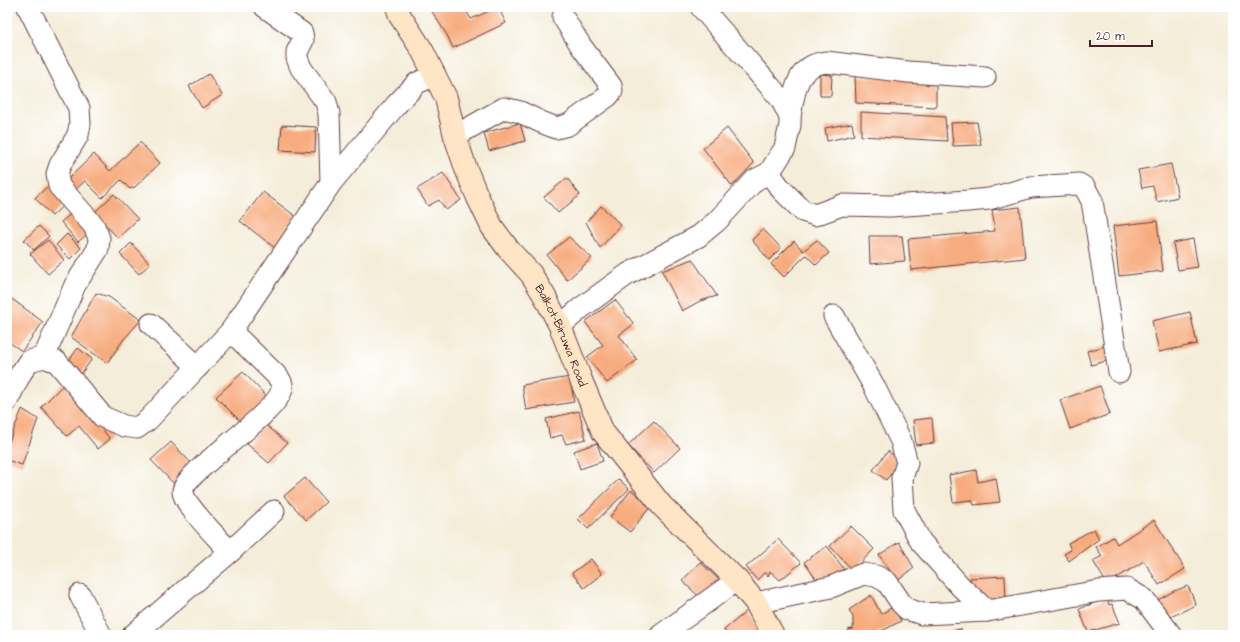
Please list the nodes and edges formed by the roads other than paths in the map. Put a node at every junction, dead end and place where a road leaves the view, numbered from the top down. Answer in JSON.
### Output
{"nodes":[{"id":1,"x":28,"y":7,"type":"edge"},
{"id":2,"x":265,"y":7,"type":"edge"},
{"id":3,"x":397,"y":7,"type":"edge"},
{"id":4,"x":701,"y":7,"type":"edge"},
{"id":5,"x":562,"y":16,"type":"dead end"},
{"id":6,"x":435,"y":74,"type":"junction"},
{"id":7,"x":985,"y":77,"type":"dead end"},
{"id":8,"x":790,"y":117,"type":"junction"},
{"id":9,"x":455,"y":136,"type":"junction"},
{"id":10,"x":769,"y":173,"type":"junction"},
{"id":11,"x":331,"y":183,"type":"junction"},
{"id":12,"x":834,"y":316,"type":"dead end"},
{"id":13,"x":151,"y":324,"type":"dead end"},
{"id":14,"x":560,"y":326,"type":"junction"},
{"id":15,"x":231,"y":331,"type":"junction"},
{"id":16,"x":44,"y":357,"type":"junction"},
{"id":17,"x":198,"y":366,"type":"junction"},
{"id":18,"x":1119,"y":372,"type":"dead end"},
{"id":19,"x":7,"y":401,"type":"edge"},
{"id":20,"x":274,"y":512,"type":"dead end"},
{"id":21,"x":230,"y":552,"type":"junction"},
{"id":22,"x":737,"y":580,"type":"junction"},
{"id":23,"x":80,"y":595,"type":"dead end"},
{"id":24,"x":756,"y":603,"type":"junction"},
{"id":25,"x":987,"y":611,"type":"junction"},
{"id":26,"x":101,"y":635,"type":"edge"},
{"id":27,"x":132,"y":635,"type":"edge"},
{"id":28,"x":661,"y":635,"type":"edge"},
{"id":29,"x":773,"y":635,"type":"edge"},
{"id":30,"x":1171,"y":635,"type":"edge"}],
"edges":[{"from":1,"to":16,"type":"street"},
{"from":2,"to":11,"type":"street"},
{"from":3,"to":6,"type":"main road","name":"Balkot-Biruwa Road"},
{"from":4,"to":8,"type":"street"},
{"from":5,"to":9,"type":"street"},
{"from":6,"to":9,"type":"main road","name":"Balkot-Biruwa Road"},
{"from":6,"to":11,"type":"street"},
{"from":7,"to":8,"type":"street"},
{"from":8,"to":10,"type":"street"},
{"from":9,"to":14,"type":"main road","name":"Balkot-Biruwa Road"},
{"from":10,"to":14,"type":"street"},
{"from":10,"to":18,"type":"street"},
{"from":11,"to":15,"type":"street"},
{"from":12,"to":25,"type":"street"},
{"from":13,"to":17,"type":"street"},
{"from":14,"to":22,"type":"main road","name":"Balkot-Biruwa Road"},
{"from":15,"to":17,"type":"street"},
{"from":15,"to":21,"type":"street"},
{"from":16,"to":17,"type":"street"},
{"from":16,"to":19,"type":"street"},
{"from":20,"to":21,"type":"street"},
{"from":21,"to":27,"type":"street"},
{"from":22,"to":24,"type":"main road","name":"Balkot-Biruwa Road"},
{"from":22,"to":28,"type":"street"},
{"from":23,"to":26,"type":"street"},
{"from":24,"to":25,"type":"street"},
{"from":24,"to":29,"type":"main road","name":"Balkot-Biruwa Road"},
{"from":25,"to":30,"type":"street"}]}
